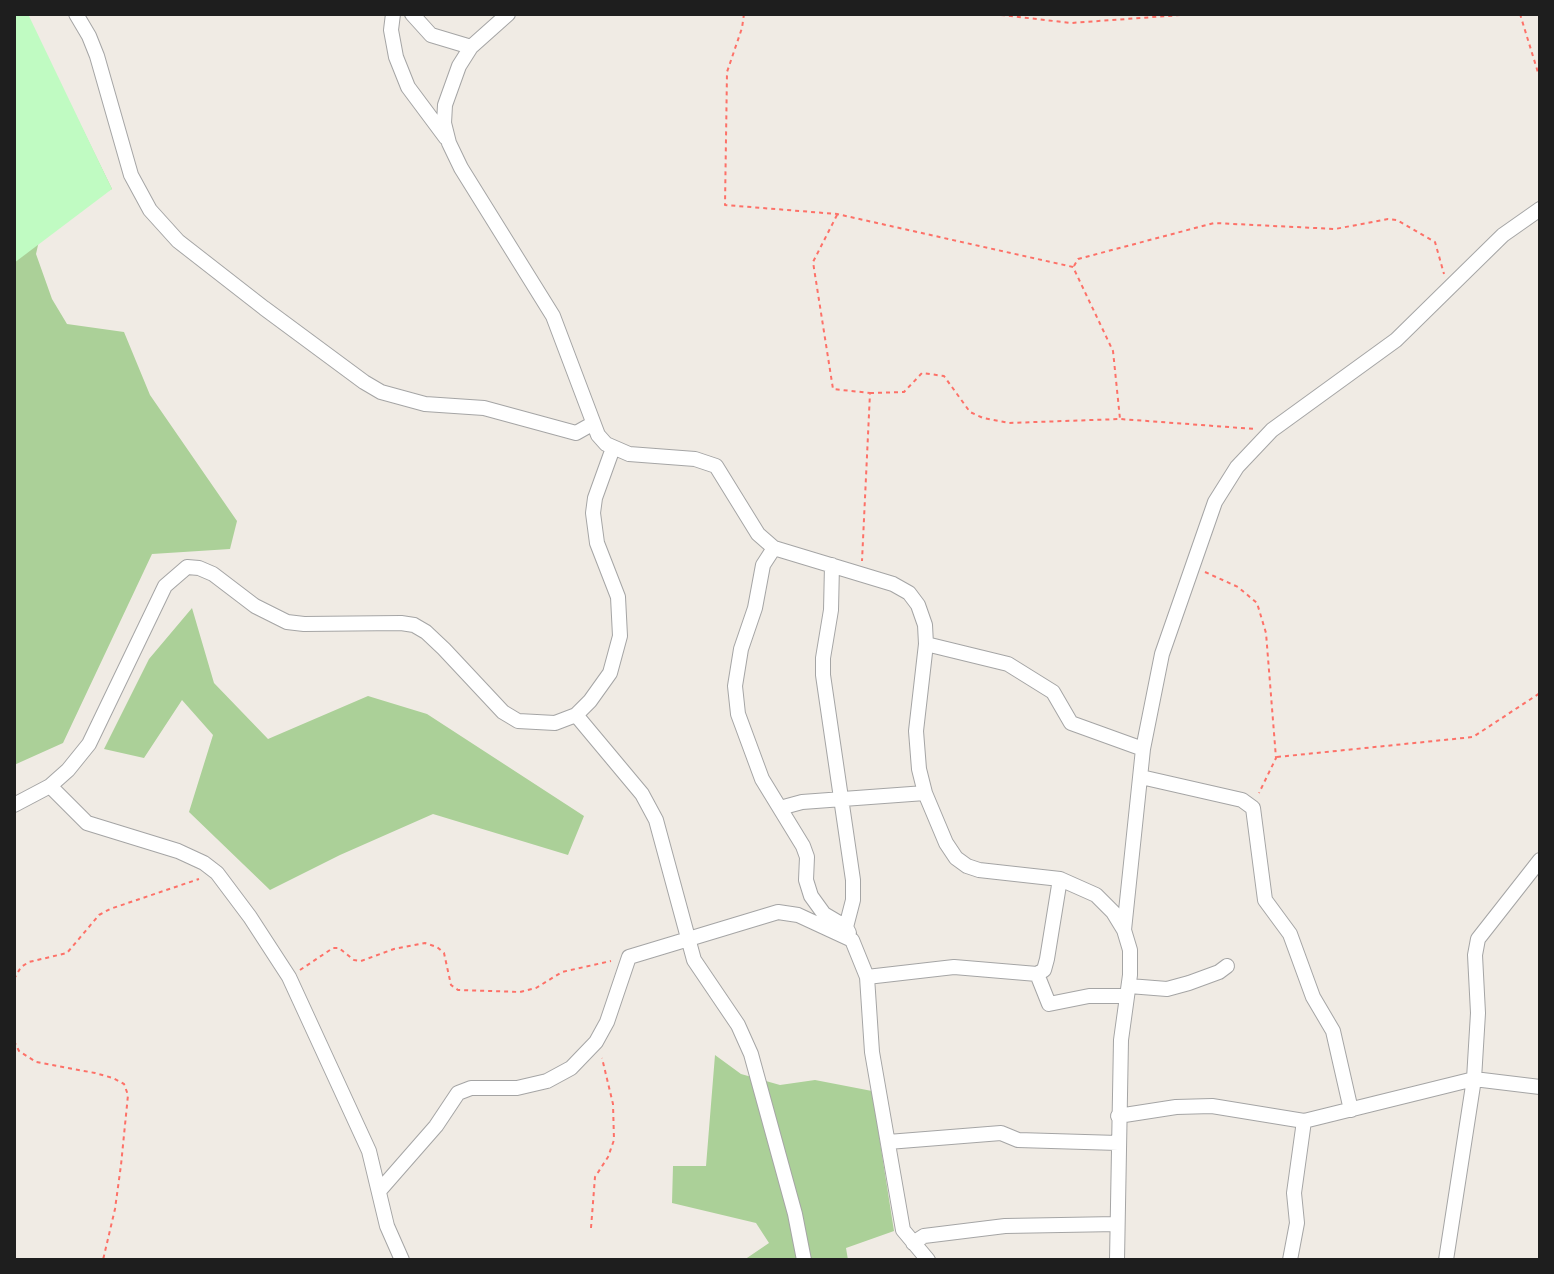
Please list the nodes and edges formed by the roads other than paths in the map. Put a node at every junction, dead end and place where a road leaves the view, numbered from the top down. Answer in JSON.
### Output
{"nodes":[{"id":1,"x":76,"y":14,"type":"edge"},
{"id":2,"x":393,"y":14,"type":"edge"},
{"id":3,"x":412,"y":14,"type":"edge"},
{"id":4,"x":508,"y":14,"type":"edge"},
{"id":5,"x":471,"y":47,"type":"junction"},
{"id":6,"x":449,"y":143,"type":"junction"},
{"id":7,"x":1540,"y":209,"type":"edge"},
{"id":8,"x":592,"y":424,"type":"junction"},
{"id":9,"x":613,"y":448,"type":"junction"},
{"id":10,"x":774,"y":548,"type":"junction"},
{"id":11,"x":832,"y":565,"type":"junction"},
{"id":12,"x":926,"y":644,"type":"junction"},
{"id":13,"x":576,"y":715,"type":"junction"},
{"id":14,"x":1143,"y":749,"type":"junction"},
{"id":15,"x":1141,"y":777,"type":"junction"},
{"id":16,"x":50,"y":786,"type":"junction"},
{"id":17,"x":925,"y":793,"type":"junction"},
{"id":18,"x":839,"y":798,"type":"junction"},
{"id":19,"x":14,"y":805,"type":"edge"},
{"id":20,"x":780,"y":808,"type":"junction"},
{"id":21,"x":1540,"y":860,"type":"edge"},
{"id":22,"x":1060,"y":879,"type":"junction"},
{"id":23,"x":1124,"y":930,"type":"junction"},
{"id":24,"x":849,"y":934,"type":"junction"},
{"id":25,"x":687,"y":938,"type":"junction"},
{"id":26,"x":1227,"y":966,"type":"dead end"},
{"id":27,"x":1037,"y":974,"type":"junction"},
{"id":28,"x":867,"y":977,"type":"junction"},
{"id":29,"x":1128,"y":991,"type":"junction"},
{"id":30,"x":1474,"y":1079,"type":"junction"},
{"id":31,"x":1540,"y":1087,"type":"edge"},
{"id":32,"x":1351,"y":1110,"type":"junction"},
{"id":33,"x":1118,"y":1116,"type":"junction"},
{"id":34,"x":1304,"y":1121,"type":"junction"},
{"id":35,"x":888,"y":1142,"type":"junction"},
{"id":36,"x":1118,"y":1143,"type":"junction"},
{"id":37,"x":380,"y":1190,"type":"junction"},
{"id":38,"x":1117,"y":1224,"type":"junction"},
{"id":39,"x":913,"y":1243,"type":"junction"},
{"id":40,"x":402,"y":1260,"type":"edge"},
{"id":41,"x":804,"y":1260,"type":"edge"},
{"id":42,"x":928,"y":1260,"type":"edge"},
{"id":43,"x":1117,"y":1260,"type":"edge"},
{"id":44,"x":1290,"y":1260,"type":"edge"},
{"id":45,"x":1446,"y":1260,"type":"edge"}],
"edges":[{"from":1,"to":8,"type":"street"},
{"from":2,"to":6,"type":"street"},
{"from":3,"to":5,"type":"street"},
{"from":4,"to":5,"type":"street"},
{"from":5,"to":6,"type":"street"},
{"from":6,"to":8,"type":"street"},
{"from":7,"to":14,"type":"street"},
{"from":8,"to":9,"type":"street"},
{"from":9,"to":10,"type":"street"},
{"from":9,"to":13,"type":"street"},
{"from":10,"to":11,"type":"street"},
{"from":10,"to":20,"type":"street"},
{"from":11,"to":12,"type":"street"},
{"from":11,"to":18,"type":"street"},
{"from":12,"to":14,"type":"street"},
{"from":12,"to":17,"type":"street"},
{"from":13,"to":16,"type":"street"},
{"from":13,"to":25,"type":"street"},
{"from":14,"to":15,"type":"street"},
{"from":15,"to":23,"type":"street"},
{"from":15,"to":32,"type":"street"},
{"from":16,"to":19,"type":"street"},
{"from":16,"to":37,"type":"street"},
{"from":17,"to":18,"type":"street"},
{"from":17,"to":22,"type":"street"},
{"from":18,"to":20,"type":"street"},
{"from":18,"to":24,"type":"street"},
{"from":20,"to":24,"type":"street"},
{"from":21,"to":30,"type":"street"},
{"from":22,"to":23,"type":"street"},
{"from":22,"to":27,"type":"street"},
{"from":23,"to":29,"type":"street"},
{"from":24,"to":25,"type":"street"},
{"from":24,"to":28,"type":"street"},
{"from":25,"to":37,"type":"street"},
{"from":25,"to":41,"type":"street"},
{"from":26,"to":29,"type":"street"},
{"from":27,"to":28,"type":"street"},
{"from":27,"to":29,"type":"street"},
{"from":28,"to":35,"type":"street"},
{"from":29,"to":33,"type":"street"},
{"from":30,"to":31,"type":"street"},
{"from":30,"to":32,"type":"street"},
{"from":30,"to":45,"type":"street"},
{"from":32,"to":34,"type":"street"},
{"from":33,"to":34,"type":"street"},
{"from":33,"to":36,"type":"street"},
{"from":34,"to":44,"type":"street"},
{"from":35,"to":36,"type":"street"},
{"from":35,"to":39,"type":"street"},
{"from":36,"to":38,"type":"street"},
{"from":37,"to":40,"type":"street"},
{"from":38,"to":39,"type":"street"},
{"from":38,"to":43,"type":"street"},
{"from":39,"to":42,"type":"street"}]}
